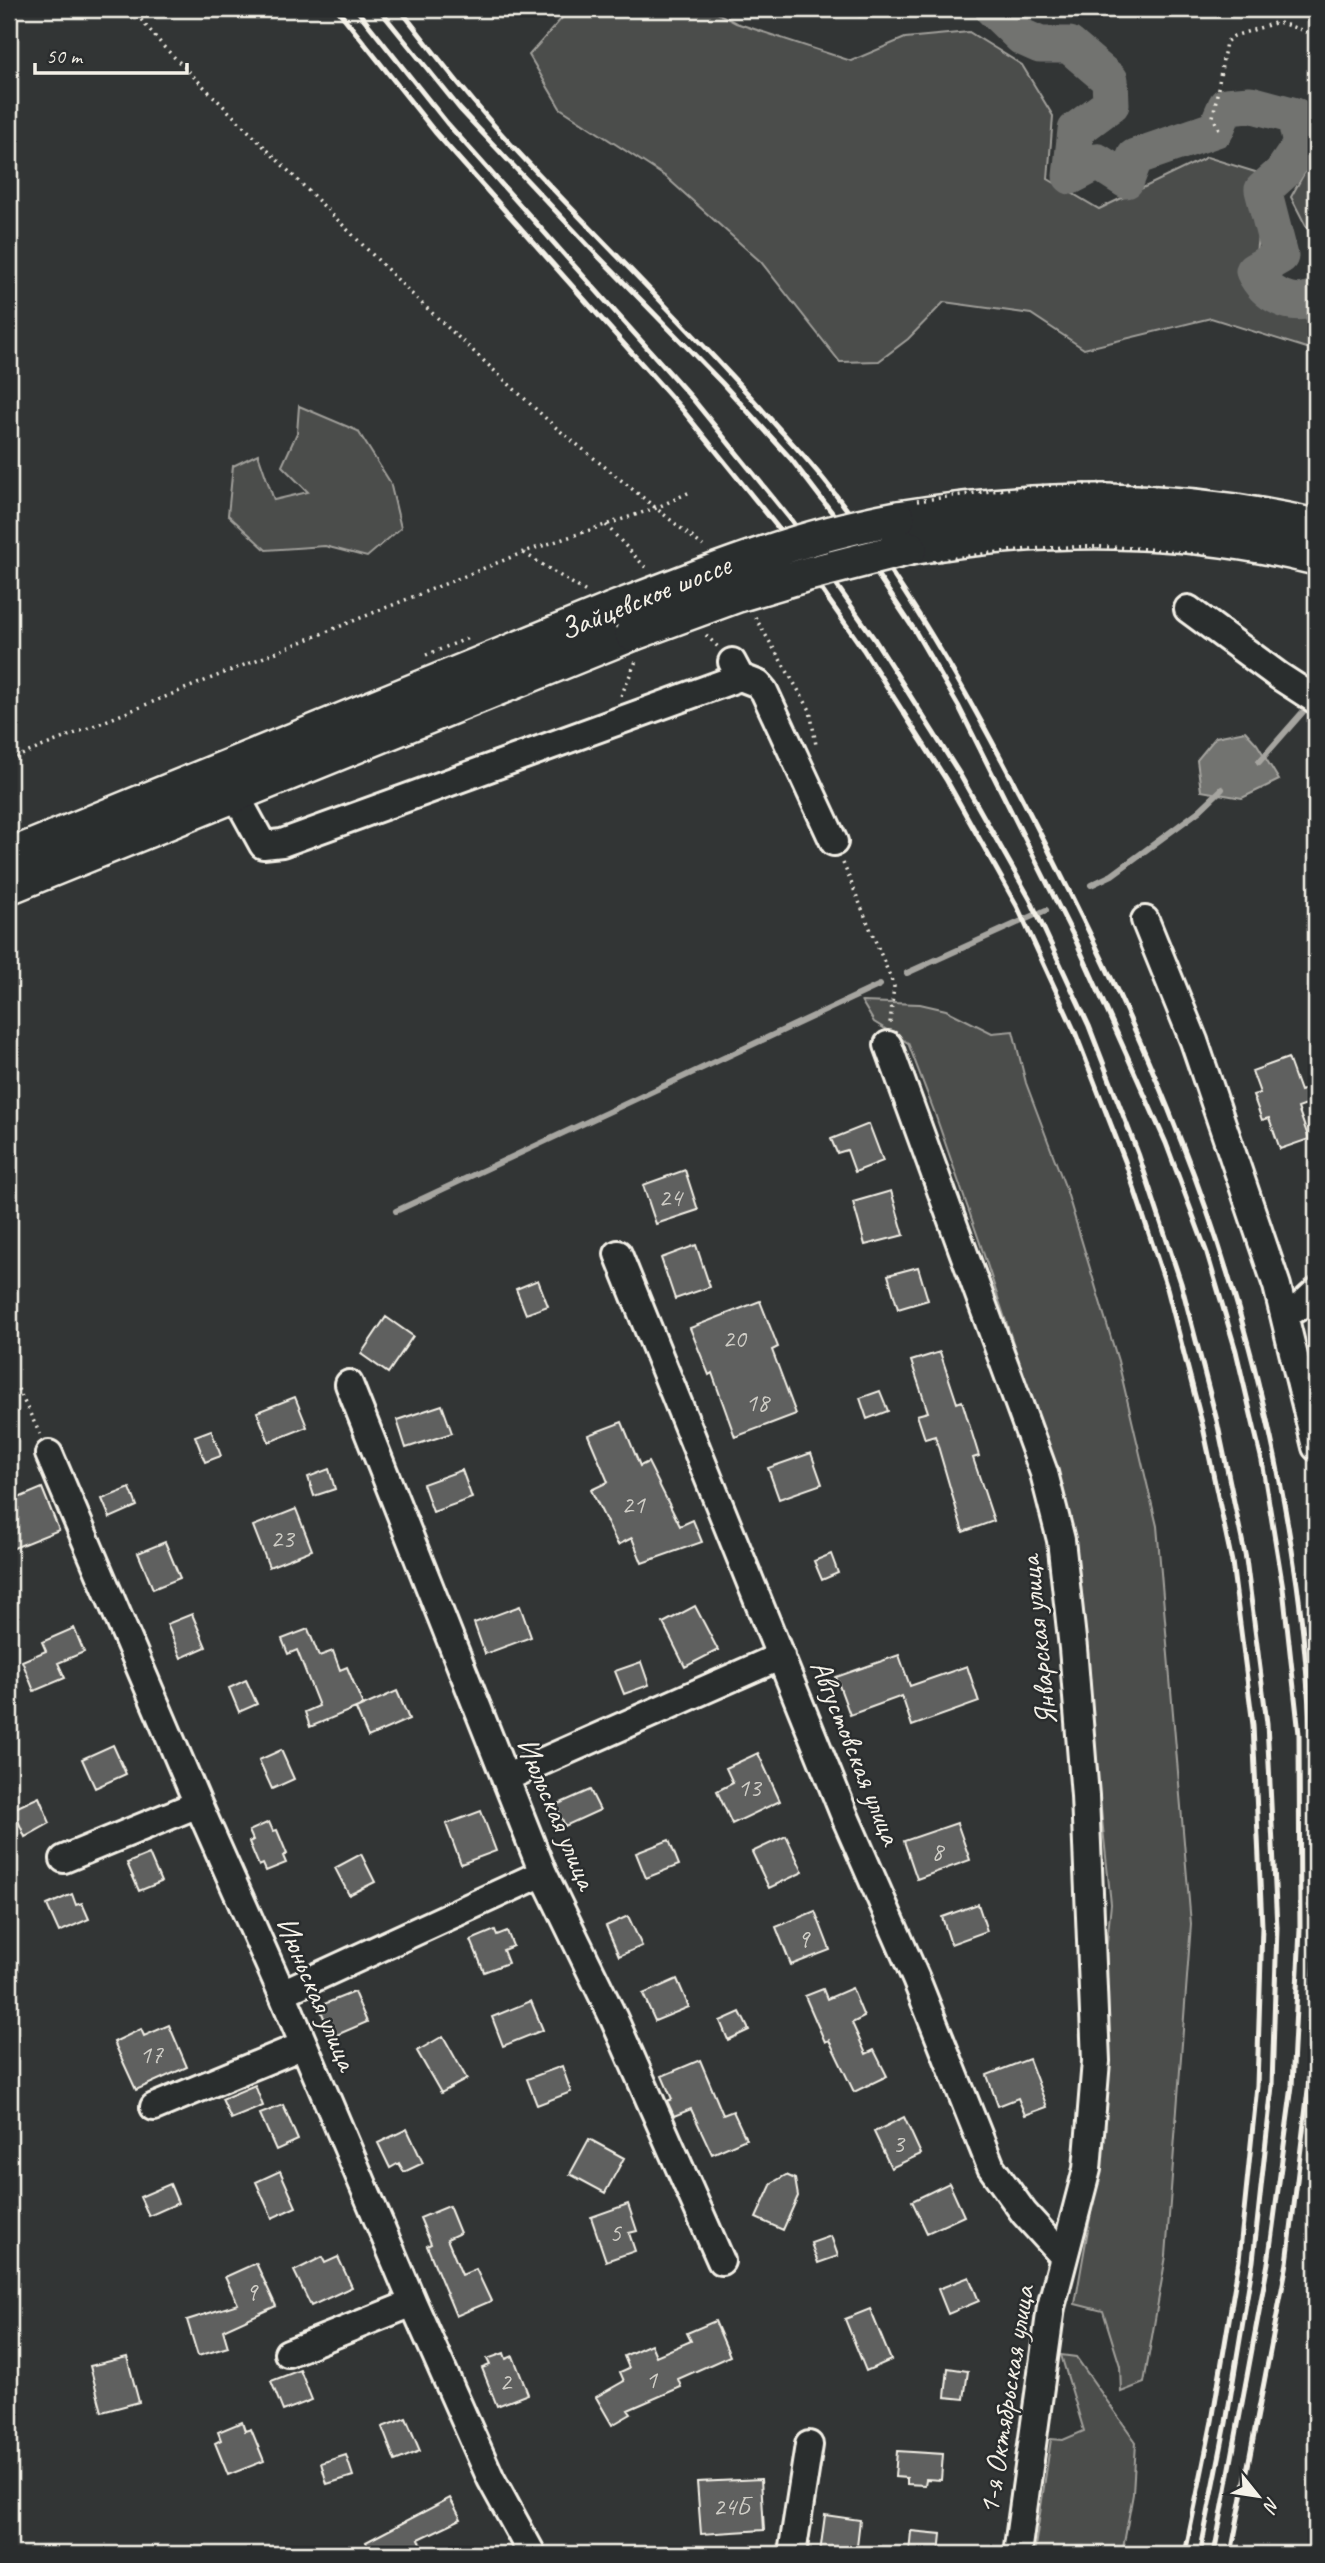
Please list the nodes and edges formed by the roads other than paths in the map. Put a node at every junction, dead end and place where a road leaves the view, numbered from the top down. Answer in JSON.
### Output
{"nodes":[{"id":1,"x":1316,"y":526,"type":"edge"},
{"id":2,"x":1316,"y":558,"type":"edge"},
{"id":3,"x":1188,"y":609,"type":"dead end"},
{"id":4,"x":619,"y":625,"type":"junction"},
{"id":5,"x":1316,"y":700,"type":"edge"},
{"id":6,"x":235,"y":794,"type":"junction"},
{"id":7,"x":834,"y":842,"type":"road end"},
{"id":8,"x":9,"y":856,"type":"edge"},
{"id":9,"x":9,"y":887,"type":"edge"},
{"id":10,"x":1145,"y":919,"type":"dead end"},
{"id":11,"x":888,"y":1045,"type":"road end"},
{"id":12,"x":618,"y":1254,"type":"dead end"},
{"id":13,"x":1316,"y":1292,"type":"edge"},
{"id":14,"x":1285,"y":1315,"type":"junction"},
{"id":15,"x":349,"y":1384,"type":"dead end"},
{"id":16,"x":1316,"y":1446,"type":"edge"},
{"id":17,"x":49,"y":1454,"type":"road end"},
{"id":18,"x":781,"y":1656,"type":"junction"},
{"id":19,"x":505,"y":1778,"type":"junction"},
{"id":20,"x":198,"y":1804,"type":"junction"},
{"id":21,"x":64,"y":1859,"type":"dead end"},
{"id":22,"x":543,"y":1873,"type":"junction"},
{"id":23,"x":282,"y":1993,"type":"junction"},
{"id":24,"x":304,"y":2045,"type":"junction"},
{"id":25,"x":154,"y":2107,"type":"dead end"},
{"id":26,"x":1064,"y":2257,"type":"junction"},
{"id":27,"x":721,"y":2261,"type":"dead end"},
{"id":28,"x":413,"y":2303,"type":"junction"},
{"id":29,"x":288,"y":2353,"type":"dead end"},
{"id":30,"x":809,"y":2445,"type":"dead end"},
{"id":31,"x":532,"y":2554,"type":"edge"},
{"id":32,"x":792,"y":2554,"type":"edge"},
{"id":33,"x":1017,"y":2554,"type":"edge"}],
"edges":[{"from":1,"to":4,"type":"main road","name":"Зайцевское шоссе","bridge":true},
{"from":2,"to":4,"type":"main road","name":"Зайцевское шоссе","bridge":true},
{"from":3,"to":5,"type":"street"},
{"from":4,"to":6,"type":"main road","name":"Зайцевское шоссе"},
{"from":4,"to":8,"type":"main road","name":"Зайцевское шоссе"},
{"from":6,"to":7,"type":"street"},
{"from":6,"to":9,"type":"main road","name":"Зайцевское шоссе"},
{"from":10,"to":14,"type":"street"},
{"from":11,"to":26,"type":"street","name":"Январская улица"},
{"from":12,"to":18,"type":"street","name":"Августовская улица"},
{"from":13,"to":14,"type":"street"},
{"from":14,"to":16,"type":"street"},
{"from":15,"to":19,"type":"street","name":"Июльская улица"},
{"from":17,"to":20,"type":"street","name":"Июньская улица"},
{"from":18,"to":19,"type":"street"},
{"from":18,"to":26,"type":"street","name":"Августовская улица"},
{"from":19,"to":22,"type":"street","name":"Июльская улица"},
{"from":20,"to":21,"type":"street"},
{"from":20,"to":23,"type":"street","name":"Июньская улица"},
{"from":22,"to":23,"type":"street"},
{"from":22,"to":27,"type":"street","name":"Июльская улица"},
{"from":23,"to":24,"type":"street","name":"Июньская улица"},
{"from":24,"to":25,"type":"street"},
{"from":24,"to":28,"type":"street","name":"Июньская улица"},
{"from":26,"to":33,"type":"street","name":"1-я Октябрьская улица"},
{"from":28,"to":29,"type":"street"},
{"from":28,"to":31,"type":"street","name":"Июньская улица"},
{"from":30,"to":32,"type":"street"}]}
